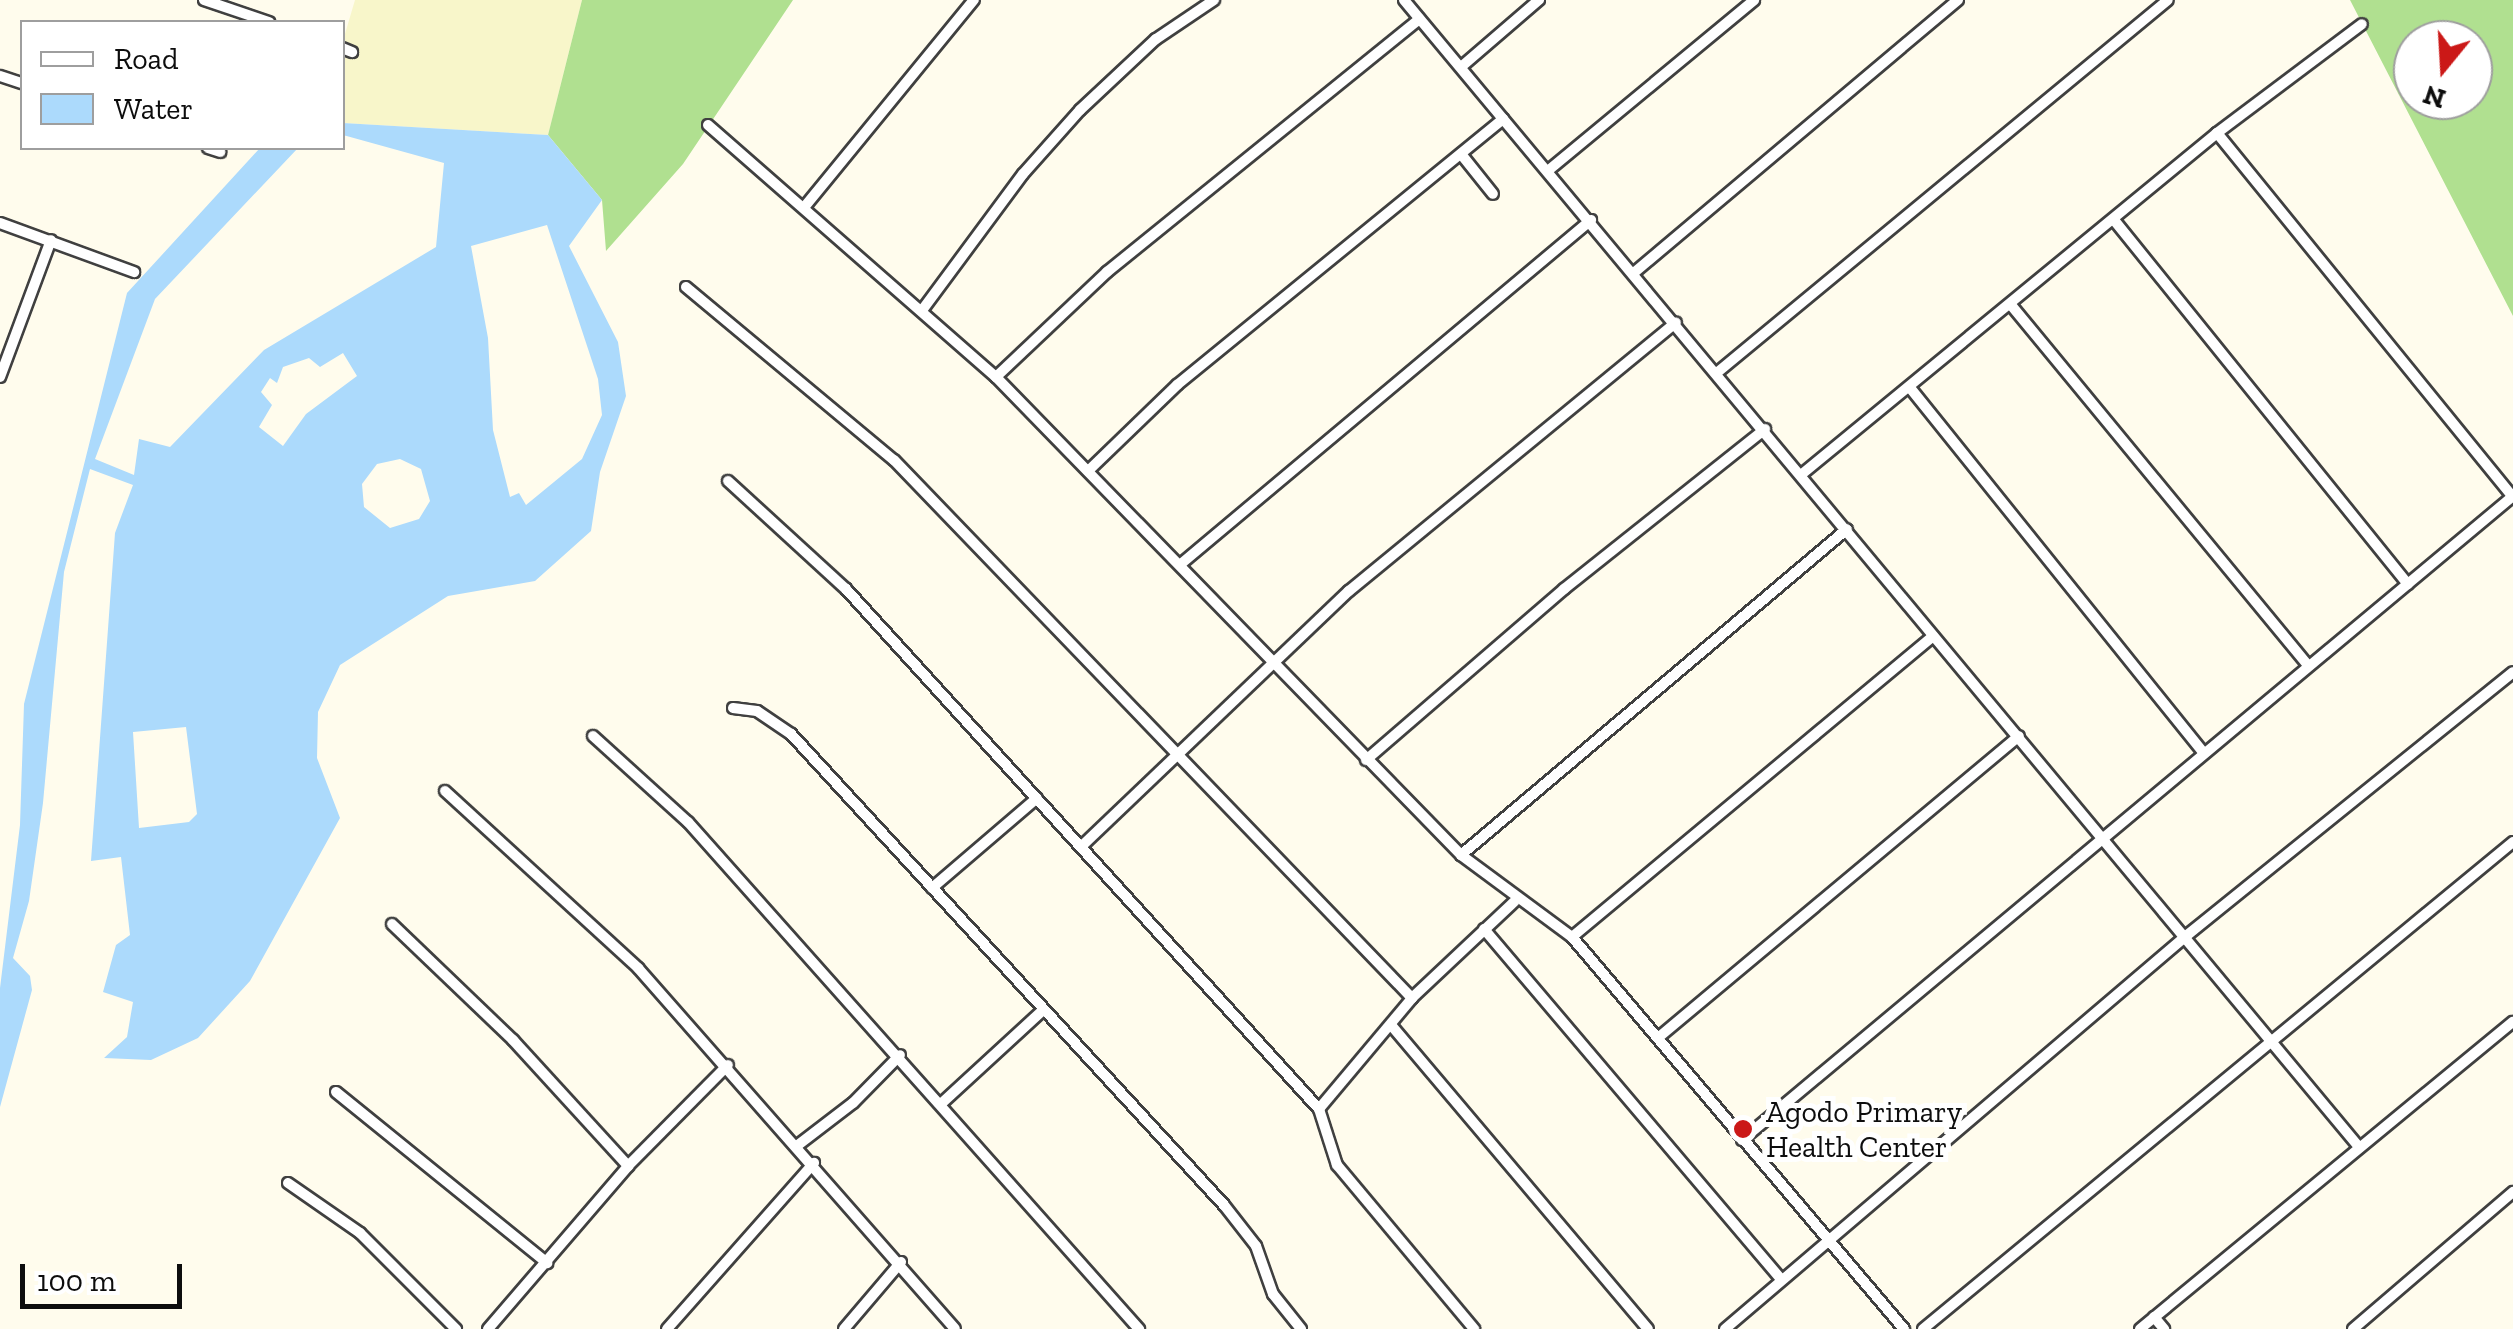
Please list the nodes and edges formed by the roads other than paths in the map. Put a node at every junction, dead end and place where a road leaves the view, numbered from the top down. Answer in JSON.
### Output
{"nodes":[{"id":1,"x":204,"y":0,"type":"edge"},
{"id":2,"x":974,"y":0,"type":"edge"},
{"id":3,"x":1214,"y":0,"type":"edge"},
{"id":4,"x":1404,"y":0,"type":"edge"},
{"id":5,"x":1539,"y":0,"type":"edge"},
{"id":6,"x":1754,"y":0,"type":"edge"},
{"id":7,"x":1958,"y":0,"type":"edge"},
{"id":8,"x":2168,"y":0,"type":"edge"},
{"id":9,"x":1419,"y":19,"type":"junction"},
{"id":10,"x":264,"y":20,"type":"edge"},
{"id":11,"x":2362,"y":24,"type":"dead end"},
{"id":12,"x":1461,"y":67,"type":"junction"},
{"id":13,"x":1503,"y":119,"type":"junction"},
{"id":14,"x":708,"y":125,"type":"dead end"},
{"id":15,"x":2217,"y":133,"type":"junction"},
{"id":16,"x":214,"y":150,"type":"edge"},
{"id":17,"x":220,"y":152,"type":"dead end"},
{"id":18,"x":1461,"y":154,"type":"junction"},
{"id":19,"x":1550,"y":169,"type":"junction"},
{"id":20,"x":1493,"y":194,"type":"dead end"},
{"id":21,"x":806,"y":206,"type":"junction"},
{"id":22,"x":1590,"y":220,"type":"junction"},
{"id":23,"x":2114,"y":220,"type":"junction"},
{"id":24,"x":0,"y":223,"type":"edge"},
{"id":25,"x":51,"y":240,"type":"junction"},
{"id":26,"x":1636,"y":271,"type":"junction"},
{"id":27,"x":134,"y":272,"type":"dead end"},
{"id":28,"x":686,"y":287,"type":"dead end"},
{"id":29,"x":2012,"y":305,"type":"junction"},
{"id":30,"x":923,"y":309,"type":"junction"},
{"id":31,"x":1676,"y":322,"type":"junction"},
{"id":32,"x":1719,"y":371,"type":"junction"},
{"id":33,"x":0,"y":376,"type":"edge"},
{"id":34,"x":996,"y":378,"type":"junction"},
{"id":35,"x":1912,"y":389,"type":"junction"},
{"id":36,"x":1765,"y":429,"type":"junction"},
{"id":37,"x":1088,"y":471,"type":"junction"},
{"id":38,"x":1802,"y":474,"type":"junction"},
{"id":39,"x":728,"y":481,"type":"dead end"},
{"id":40,"x":2513,"y":497,"type":"edge"},
{"id":41,"x":1847,"y":529,"type":"junction"},
{"id":42,"x":1182,"y":564,"type":"junction"},
{"id":43,"x":2408,"y":584,"type":"junction"},
{"id":44,"x":1933,"y":636,"type":"junction"},
{"id":45,"x":1276,"y":659,"type":"junction"},
{"id":46,"x":2308,"y":665,"type":"junction"},
{"id":47,"x":2513,"y":672,"type":"edge"},
{"id":48,"x":733,"y":708,"type":"dead end"},
{"id":49,"x":593,"y":736,"type":"dead end"},
{"id":50,"x":2019,"y":736,"type":"junction"},
{"id":51,"x":1180,"y":751,"type":"junction"},
{"id":52,"x":2204,"y":753,"type":"junction"},
{"id":53,"x":1366,"y":760,"type":"junction"},
{"id":54,"x":445,"y":791,"type":"dead end"},
{"id":55,"x":1037,"y":798,"type":"junction"},
{"id":56,"x":2102,"y":838,"type":"junction"},
{"id":57,"x":2513,"y":842,"type":"edge"},
{"id":58,"x":1084,"y":844,"type":"junction"},
{"id":59,"x":1461,"y":855,"type":"junction"},
{"id":60,"x":932,"y":888,"type":"junction"},
{"id":61,"x":1515,"y":901,"type":"junction"},
{"id":62,"x":392,"y":924,"type":"dead end"},
{"id":63,"x":1484,"y":929,"type":"junction"},
{"id":64,"x":2186,"y":936,"type":"junction"},
{"id":65,"x":1572,"y":937,"type":"junction"},
{"id":66,"x":1412,"y":998,"type":"junction"},
{"id":67,"x":1040,"y":1012,"type":"junction"},
{"id":68,"x":2513,"y":1022,"type":"edge"},
{"id":69,"x":1391,"y":1025,"type":"junction"},
{"id":70,"x":1659,"y":1038,"type":"junction"},
{"id":71,"x":2270,"y":1040,"type":"junction"},
{"id":72,"x":900,"y":1055,"type":"junction"},
{"id":73,"x":728,"y":1065,"type":"junction"},
{"id":74,"x":336,"y":1092,"type":"dead end"},
{"id":75,"x":942,"y":1102,"type":"junction"},
{"id":76,"x":1319,"y":1109,"type":"junction"},
{"id":77,"x":1742,"y":1140,"type":"junction"},
{"id":78,"x":798,"y":1145,"type":"junction"},
{"id":79,"x":2359,"y":1147,"type":"junction"},
{"id":80,"x":814,"y":1163,"type":"junction"},
{"id":81,"x":628,"y":1166,"type":"junction"},
{"id":82,"x":288,"y":1183,"type":"dead end"},
{"id":83,"x":2513,"y":1192,"type":"edge"},
{"id":84,"x":1827,"y":1237,"type":"junction"},
{"id":85,"x":901,"y":1262,"type":"junction"},
{"id":86,"x":547,"y":1263,"type":"junction"},
{"id":87,"x":1780,"y":1278,"type":"junction"},
{"id":88,"x":2154,"y":1317,"type":"junction"},
{"id":89,"x":1728,"y":1328,"type":"edge"},
{"id":90,"x":456,"y":1329,"type":"edge"},
{"id":91,"x":488,"y":1329,"type":"edge"},
{"id":92,"x":667,"y":1329,"type":"edge"},
{"id":93,"x":844,"y":1329,"type":"edge"},
{"id":94,"x":955,"y":1329,"type":"edge"},
{"id":95,"x":1139,"y":1329,"type":"edge"},
{"id":96,"x":1302,"y":1329,"type":"edge"},
{"id":97,"x":1474,"y":1329,"type":"edge"},
{"id":98,"x":1648,"y":1329,"type":"edge"},
{"id":99,"x":1904,"y":1329,"type":"edge"},
{"id":100,"x":1923,"y":1329,"type":"edge"},
{"id":101,"x":2140,"y":1329,"type":"edge"},
{"id":102,"x":2164,"y":1329,"type":"edge"},
{"id":103,"x":2353,"y":1329,"type":"edge"}],
"edges":[{"from":1,"to":10,"type":"street"},
{"from":2,"to":21,"type":"street"},
{"from":3,"to":30,"type":"street"},
{"from":4,"to":9,"type":"street"},
{"from":5,"to":12,"type":"street"},
{"from":6,"to":19,"type":"street"},
{"from":7,"to":26,"type":"street"},
{"from":8,"to":32,"type":"street"},
{"from":9,"to":12,"type":"street"},
{"from":9,"to":34,"type":"street"},
{"from":11,"to":15,"type":"street"},
{"from":12,"to":13,"type":"street"},
{"from":13,"to":18,"type":"street"},
{"from":13,"to":19,"type":"street"},
{"from":14,"to":21,"type":"street"},
{"from":15,"to":23,"type":"street"},
{"from":15,"to":40,"type":"street"},
{"from":16,"to":17,"type":"street"},
{"from":18,"to":20,"type":"street"},
{"from":18,"to":37,"type":"street"},
{"from":19,"to":22,"type":"street"},
{"from":21,"to":30,"type":"street"},
{"from":22,"to":26,"type":"street"},
{"from":22,"to":42,"type":"street"},
{"from":23,"to":29,"type":"street"},
{"from":23,"to":43,"type":"street"},
{"from":24,"to":25,"type":"street"},
{"from":25,"to":27,"type":"street"},
{"from":25,"to":33,"type":"street"},
{"from":26,"to":31,"type":"street"},
{"from":28,"to":51,"type":"street"},
{"from":29,"to":35,"type":"street"},
{"from":29,"to":46,"type":"street"},
{"from":30,"to":34,"type":"street"},
{"from":31,"to":32,"type":"street"},
{"from":31,"to":45,"type":"street"},
{"from":32,"to":36,"type":"street"},
{"from":34,"to":37,"type":"street"},
{"from":35,"to":38,"type":"street"},
{"from":35,"to":52,"type":"street"},
{"from":36,"to":38,"type":"street"},
{"from":36,"to":53,"type":"street"},
{"from":37,"to":42,"type":"street"},
{"from":38,"to":41,"type":"street"},
{"from":39,"to":55,"type":"street"},
{"from":40,"to":43,"type":"street"},
{"from":41,"to":44,"type":"street"},
{"from":41,"to":59,"type":"street"},
{"from":42,"to":45,"type":"street"},
{"from":43,"to":46,"type":"street"},
{"from":44,"to":50,"type":"street"},
{"from":44,"to":65,"type":"street"},
{"from":45,"to":51,"type":"street"},
{"from":45,"to":53,"type":"street"},
{"from":46,"to":52,"type":"street"},
{"from":47,"to":64,"type":"street"},
{"from":48,"to":60,"type":"street"},
{"from":49,"to":72,"type":"street"},
{"from":50,"to":56,"type":"street"},
{"from":50,"to":70,"type":"street"},
{"from":51,"to":58,"type":"street"},
{"from":51,"to":66,"type":"street"},
{"from":52,"to":56,"type":"street"},
{"from":53,"to":59,"type":"street"},
{"from":54,"to":73,"type":"street"},
{"from":55,"to":58,"type":"street"},
{"from":55,"to":60,"type":"street"},
{"from":56,"to":64,"type":"street"},
{"from":56,"to":77,"type":"street"},
{"from":57,"to":71,"type":"street"},
{"from":58,"to":76,"type":"street"},
{"from":59,"to":61,"type":"street"},
{"from":60,"to":67,"type":"street"},
{"from":61,"to":63,"type":"street"},
{"from":61,"to":65,"type":"street"},
{"from":62,"to":81,"type":"street"},
{"from":63,"to":66,"type":"street"},
{"from":63,"to":87,"type":"street"},
{"from":64,"to":71,"type":"street"},
{"from":64,"to":84,"type":"street"},
{"from":65,"to":70,"type":"street"},
{"from":66,"to":69,"type":"street"},
{"from":67,"to":75,"type":"street"},
{"from":67,"to":96,"type":"street"},
{"from":68,"to":79,"type":"street"},
{"from":69,"to":76,"type":"street"},
{"from":69,"to":98,"type":"street"},
{"from":70,"to":77,"type":"street"},
{"from":71,"to":79,"type":"street"},
{"from":71,"to":100,"type":"street"},
{"from":72,"to":75,"type":"street"},
{"from":72,"to":78,"type":"street"},
{"from":73,"to":78,"type":"street"},
{"from":73,"to":81,"type":"street"},
{"from":74,"to":86,"type":"street"},
{"from":75,"to":95,"type":"street"},
{"from":76,"to":97,"type":"street"},
{"from":77,"to":84,"type":"street"},
{"from":78,"to":80,"type":"street"},
{"from":79,"to":88,"type":"street"},
{"from":80,"to":85,"type":"street"},
{"from":80,"to":92,"type":"street"},
{"from":81,"to":86,"type":"street"},
{"from":82,"to":90,"type":"street"},
{"from":83,"to":103,"type":"street"},
{"from":84,"to":87,"type":"street"},
{"from":84,"to":99,"type":"street"},
{"from":85,"to":93,"type":"street"},
{"from":85,"to":94,"type":"street"},
{"from":86,"to":91,"type":"street"},
{"from":87,"to":89,"type":"street"},
{"from":88,"to":101,"type":"street"},
{"from":88,"to":102,"type":"street"}]}
